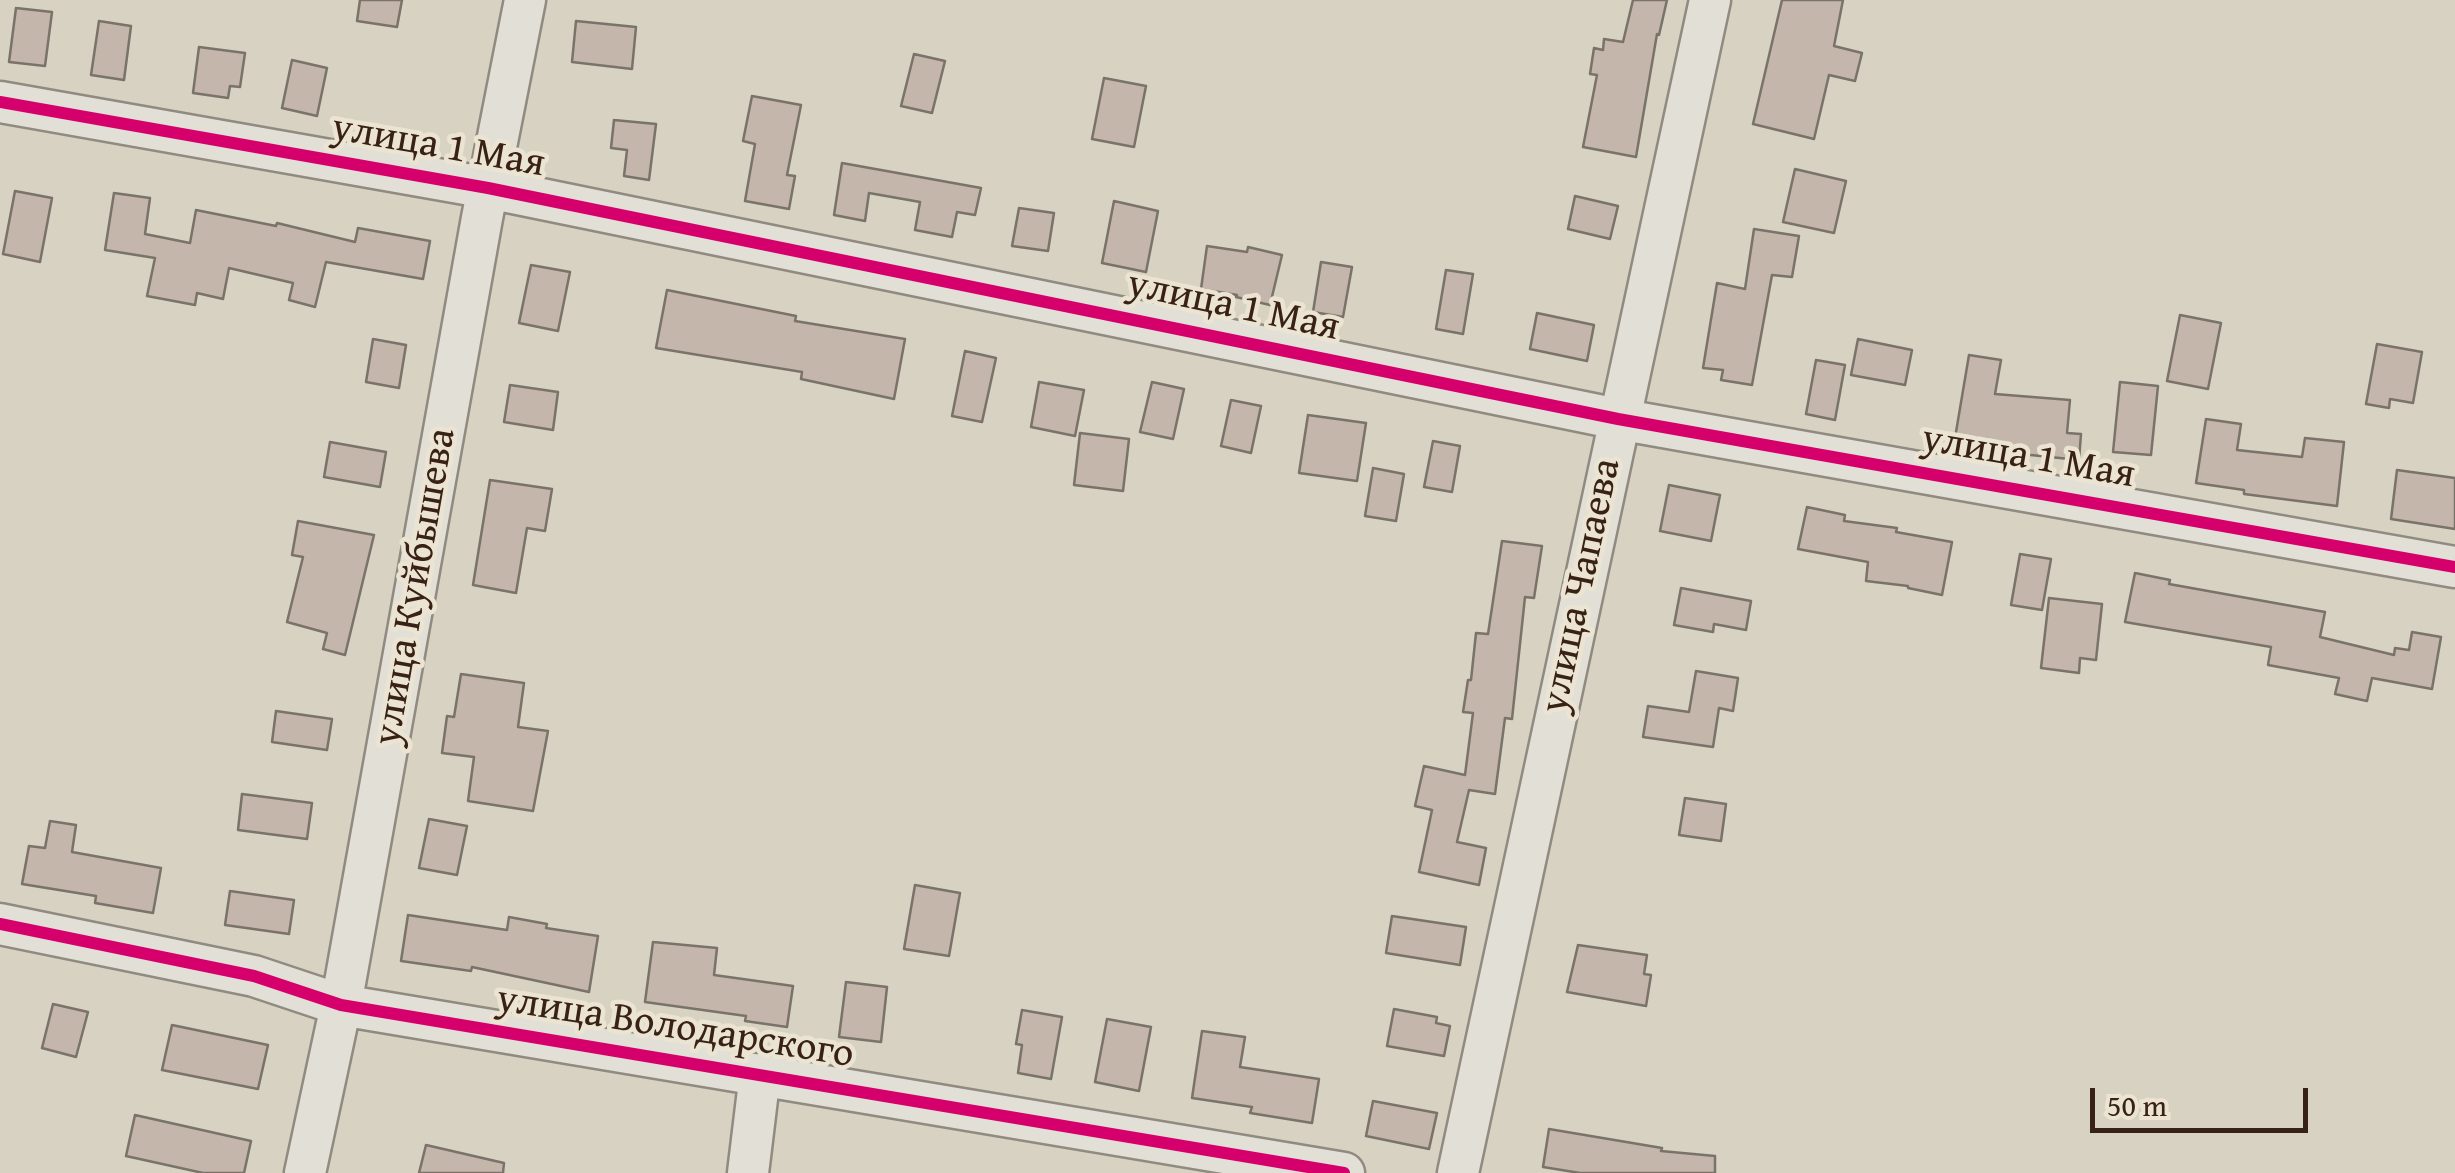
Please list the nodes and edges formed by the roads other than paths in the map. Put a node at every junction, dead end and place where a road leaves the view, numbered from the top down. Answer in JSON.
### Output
{"nodes":[{"id":1,"x":525,"y":0,"type":"edge"},
{"id":2,"x":1710,"y":0,"type":"edge"},
{"id":3,"x":0,"y":102,"type":"edge"},
{"id":4,"x":488,"y":188,"type":"junction"},
{"id":5,"x":1618,"y":419,"type":"junction"},
{"id":6,"x":2455,"y":567,"type":"edge"},
{"id":7,"x":0,"y":924,"type":"edge"},
{"id":8,"x":340,"y":1005,"type":"junction"},
{"id":9,"x":760,"y":1074,"type":"junction"},
{"id":10,"x":305,"y":1173,"type":"edge"},
{"id":11,"x":748,"y":1173,"type":"edge"},
{"id":12,"x":1344,"y":1173,"type":"edge"},
{"id":13,"x":1458,"y":1173,"type":"edge"}],
"edges":[{"from":1,"to":4,"type":"street","name":"улица Куйбышева"},
{"from":2,"to":5,"type":"street","name":"улица Чапаева"},
{"from":3,"to":4,"type":"street","name":"улица 1 Мая"},
{"from":4,"to":5,"type":"street","name":"улица 1 Мая"},
{"from":4,"to":8,"type":"street","name":"улица Куйбышева"},
{"from":5,"to":6,"type":"street","name":"улица 1 Мая"},
{"from":5,"to":13,"type":"street","name":"улица Чапаева"},
{"from":7,"to":8,"type":"street","name":"улица Володарского"},
{"from":8,"to":9,"type":"street","name":"улица Володарского"},
{"from":8,"to":10,"type":"street","name":"улица Куйбышева"},
{"from":9,"to":11,"type":"street"},
{"from":9,"to":12,"type":"street","name":"улица Володарского"}]}
